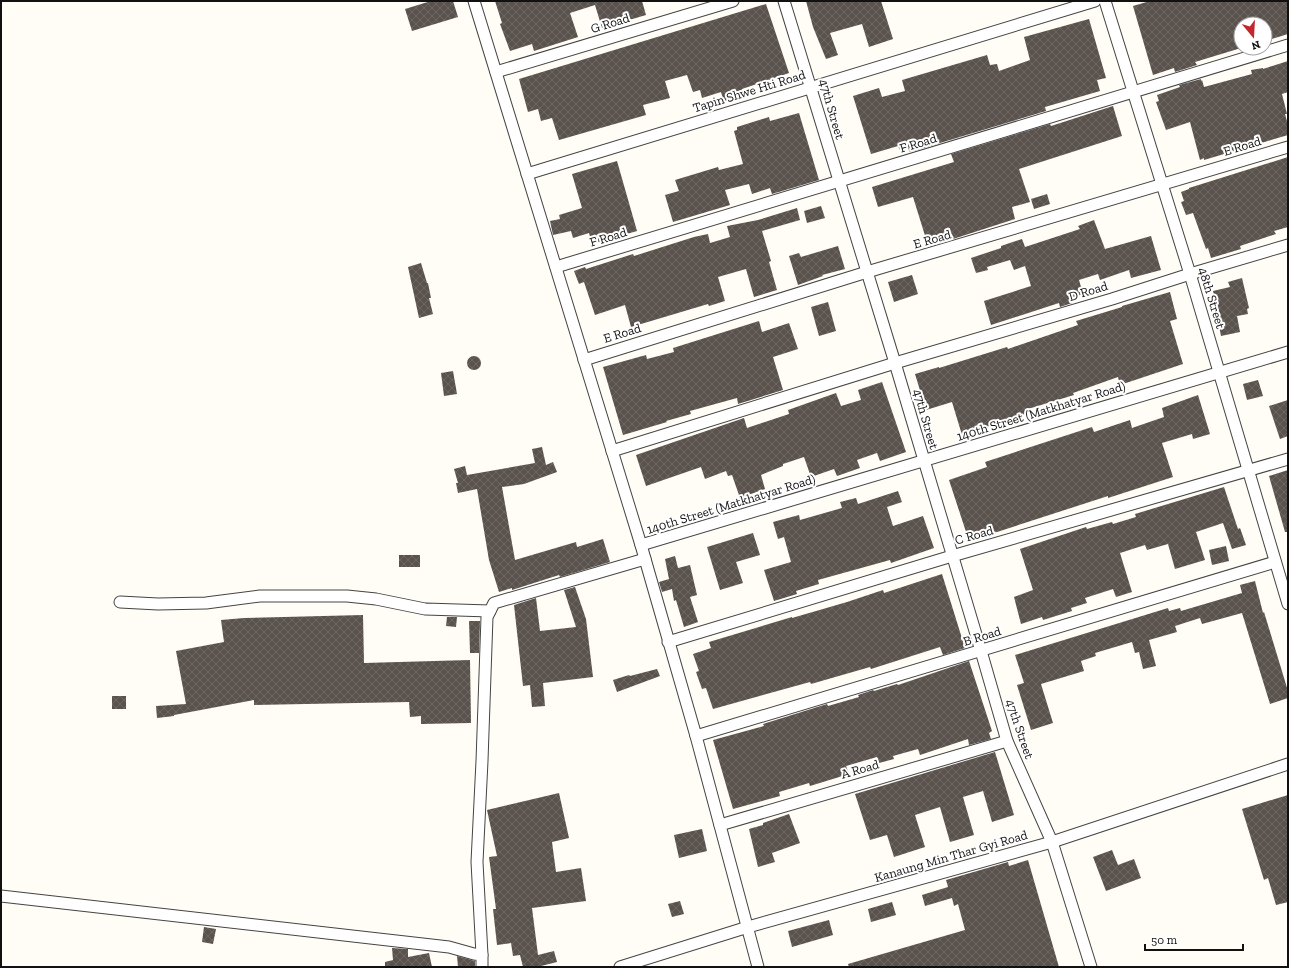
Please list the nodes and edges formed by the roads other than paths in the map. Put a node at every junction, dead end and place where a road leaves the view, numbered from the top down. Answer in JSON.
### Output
{"nodes":[{"id":1,"x":474,"y":1,"type":"edge"},
{"id":2,"x":733,"y":1,"type":"edge"},
{"id":3,"x":784,"y":1,"type":"edge"},
{"id":4,"x":1095,"y":1,"type":"edge"},
{"id":5,"x":1105,"y":1,"type":"edge"},
{"id":6,"x":1288,"y":45,"type":"edge"},
{"id":7,"x":496,"y":72,"type":"junction"},
{"id":8,"x":811,"y":87,"type":"junction"},
{"id":9,"x":1134,"y":92,"type":"junction"},
{"id":10,"x":1288,"y":147,"type":"edge"},
{"id":11,"x":527,"y":174,"type":"junction"},
{"id":12,"x":839,"y":181,"type":"junction"},
{"id":13,"x":1162,"y":185,"type":"junction"},
{"id":14,"x":1288,"y":245,"type":"edge"},
{"id":15,"x":556,"y":267,"type":"junction"},
{"id":16,"x":867,"y":272,"type":"junction"},
{"id":17,"x":1190,"y":274,"type":"junction"},
{"id":18,"x":1288,"y":352,"type":"edge"},
{"id":19,"x":584,"y":360,"type":"junction"},
{"id":20,"x":895,"y":363,"type":"junction"},
{"id":21,"x":1220,"y":372,"type":"junction"},
{"id":22,"x":612,"y":451,"type":"junction"},
{"id":23,"x":1288,"y":459,"type":"edge"},
{"id":24,"x":924,"y":461,"type":"junction"},
{"id":25,"x":1248,"y":470,"type":"junction"},
{"id":26,"x":641,"y":546,"type":"junction"},
{"id":27,"x":952,"y":556,"type":"junction"},
{"id":28,"x":645,"y":559,"type":"junction"},
{"id":29,"x":1275,"y":562,"type":"junction"},
{"id":30,"x":120,"y":602,"type":"dead end"},
{"id":31,"x":1288,"y":604,"type":"edge"},
{"id":32,"x":490,"y":611,"type":"junction"},
{"id":33,"x":668,"y":642,"type":"junction"},
{"id":34,"x":981,"y":651,"type":"junction"},
{"id":35,"x":696,"y":736,"type":"junction"},
{"id":36,"x":1007,"y":741,"type":"junction"},
{"id":37,"x":1288,"y":764,"type":"edge"},
{"id":38,"x":720,"y":824,"type":"junction"},
{"id":39,"x":1052,"y":842,"type":"junction"},
{"id":40,"x":1,"y":896,"type":"edge"},
{"id":41,"x":748,"y":928,"type":"junction"},
{"id":42,"x":482,"y":955,"type":"junction"},
{"id":43,"x":482,"y":967,"type":"edge"},
{"id":44,"x":620,"y":967,"type":"edge"},
{"id":45,"x":758,"y":967,"type":"edge"},
{"id":46,"x":1091,"y":967,"type":"edge"}],
"edges":[{"from":1,"to":7,"type":"street"},
{"from":2,"to":7,"type":"street","name":"G Road"},
{"from":3,"to":8,"type":"street","name":"47th Street"},
{"from":4,"to":8,"type":"street","name":"Tapin Shwe Hti Road"},
{"from":5,"to":9,"type":"street","name":"48th Street"},
{"from":6,"to":9,"type":"street","name":"F Road"},
{"from":7,"to":11,"type":"street"},
{"from":8,"to":11,"type":"street","name":"Tapin Shwe Hti Road"},
{"from":8,"to":12,"type":"street","name":"47th Street"},
{"from":9,"to":12,"type":"street","name":"F Road"},
{"from":9,"to":13,"type":"street","name":"48th Street"},
{"from":10,"to":13,"type":"street","name":"E Road"},
{"from":11,"to":15,"type":"street"},
{"from":12,"to":15,"type":"street","name":"F Road"},
{"from":12,"to":16,"type":"street","name":"47th Street"},
{"from":13,"to":16,"type":"street","name":"E Road"},
{"from":13,"to":17,"type":"street","name":"48th Street"},
{"from":14,"to":17,"type":"street","name":"D Road"},
{"from":15,"to":19,"type":"street"},
{"from":16,"to":19,"type":"street","name":"E Road"},
{"from":16,"to":20,"type":"street","name":"47th Street"},
{"from":17,"to":20,"type":"street","name":"D Road"},
{"from":17,"to":21,"type":"street","name":"48th Street"},
{"from":18,"to":21,"type":"street","name":"140th Street (Matkhatyar Road)"},
{"from":19,"to":22,"type":"street"},
{"from":20,"to":22,"type":"street","name":"D Road"},
{"from":20,"to":24,"type":"street","name":"47th Street"},
{"from":21,"to":24,"type":"street","name":"140th Street (Matkhatyar Road)"},
{"from":21,"to":25,"type":"street","name":"48th Street"},
{"from":22,"to":26,"type":"street"},
{"from":23,"to":25,"type":"street","name":"C Road"},
{"from":24,"to":26,"type":"street","name":"140th Street (Matkhatyar Road)"},
{"from":24,"to":27,"type":"street","name":"47th Street"},
{"from":25,"to":27,"type":"street","name":"C Road"},
{"from":25,"to":29,"type":"street","name":"48th Street"},
{"from":26,"to":28,"type":"street"},
{"from":27,"to":33,"type":"street","name":"C Road"},
{"from":27,"to":34,"type":"street","name":"47th Street"},
{"from":28,"to":32,"type":"street"},
{"from":28,"to":33,"type":"street"},
{"from":29,"to":31,"type":"street","name":"48th Street"},
{"from":29,"to":34,"type":"street","name":"B Road"},
{"from":30,"to":32,"type":"street"},
{"from":32,"to":42,"type":"street"},
{"from":33,"to":35,"type":"street"},
{"from":34,"to":35,"type":"street","name":"B Road"},
{"from":34,"to":36,"type":"street","name":"47th Street"},
{"from":35,"to":38,"type":"street"},
{"from":36,"to":38,"type":"street","name":"A Road"},
{"from":36,"to":39,"type":"street","name":"47th Street"},
{"from":37,"to":39,"type":"street","name":"Kanaung Min Thar Gyi Road"},
{"from":38,"to":41,"type":"street"},
{"from":39,"to":41,"type":"street","name":"Kanaung Min Thar Gyi Road"},
{"from":39,"to":46,"type":"street","name":"47th Street"},
{"from":40,"to":42,"type":"street"},
{"from":41,"to":44,"type":"street","name":"Kanaung Min Thar Gyi Road"},
{"from":41,"to":45,"type":"street"},
{"from":42,"to":43,"type":"street"}]}
